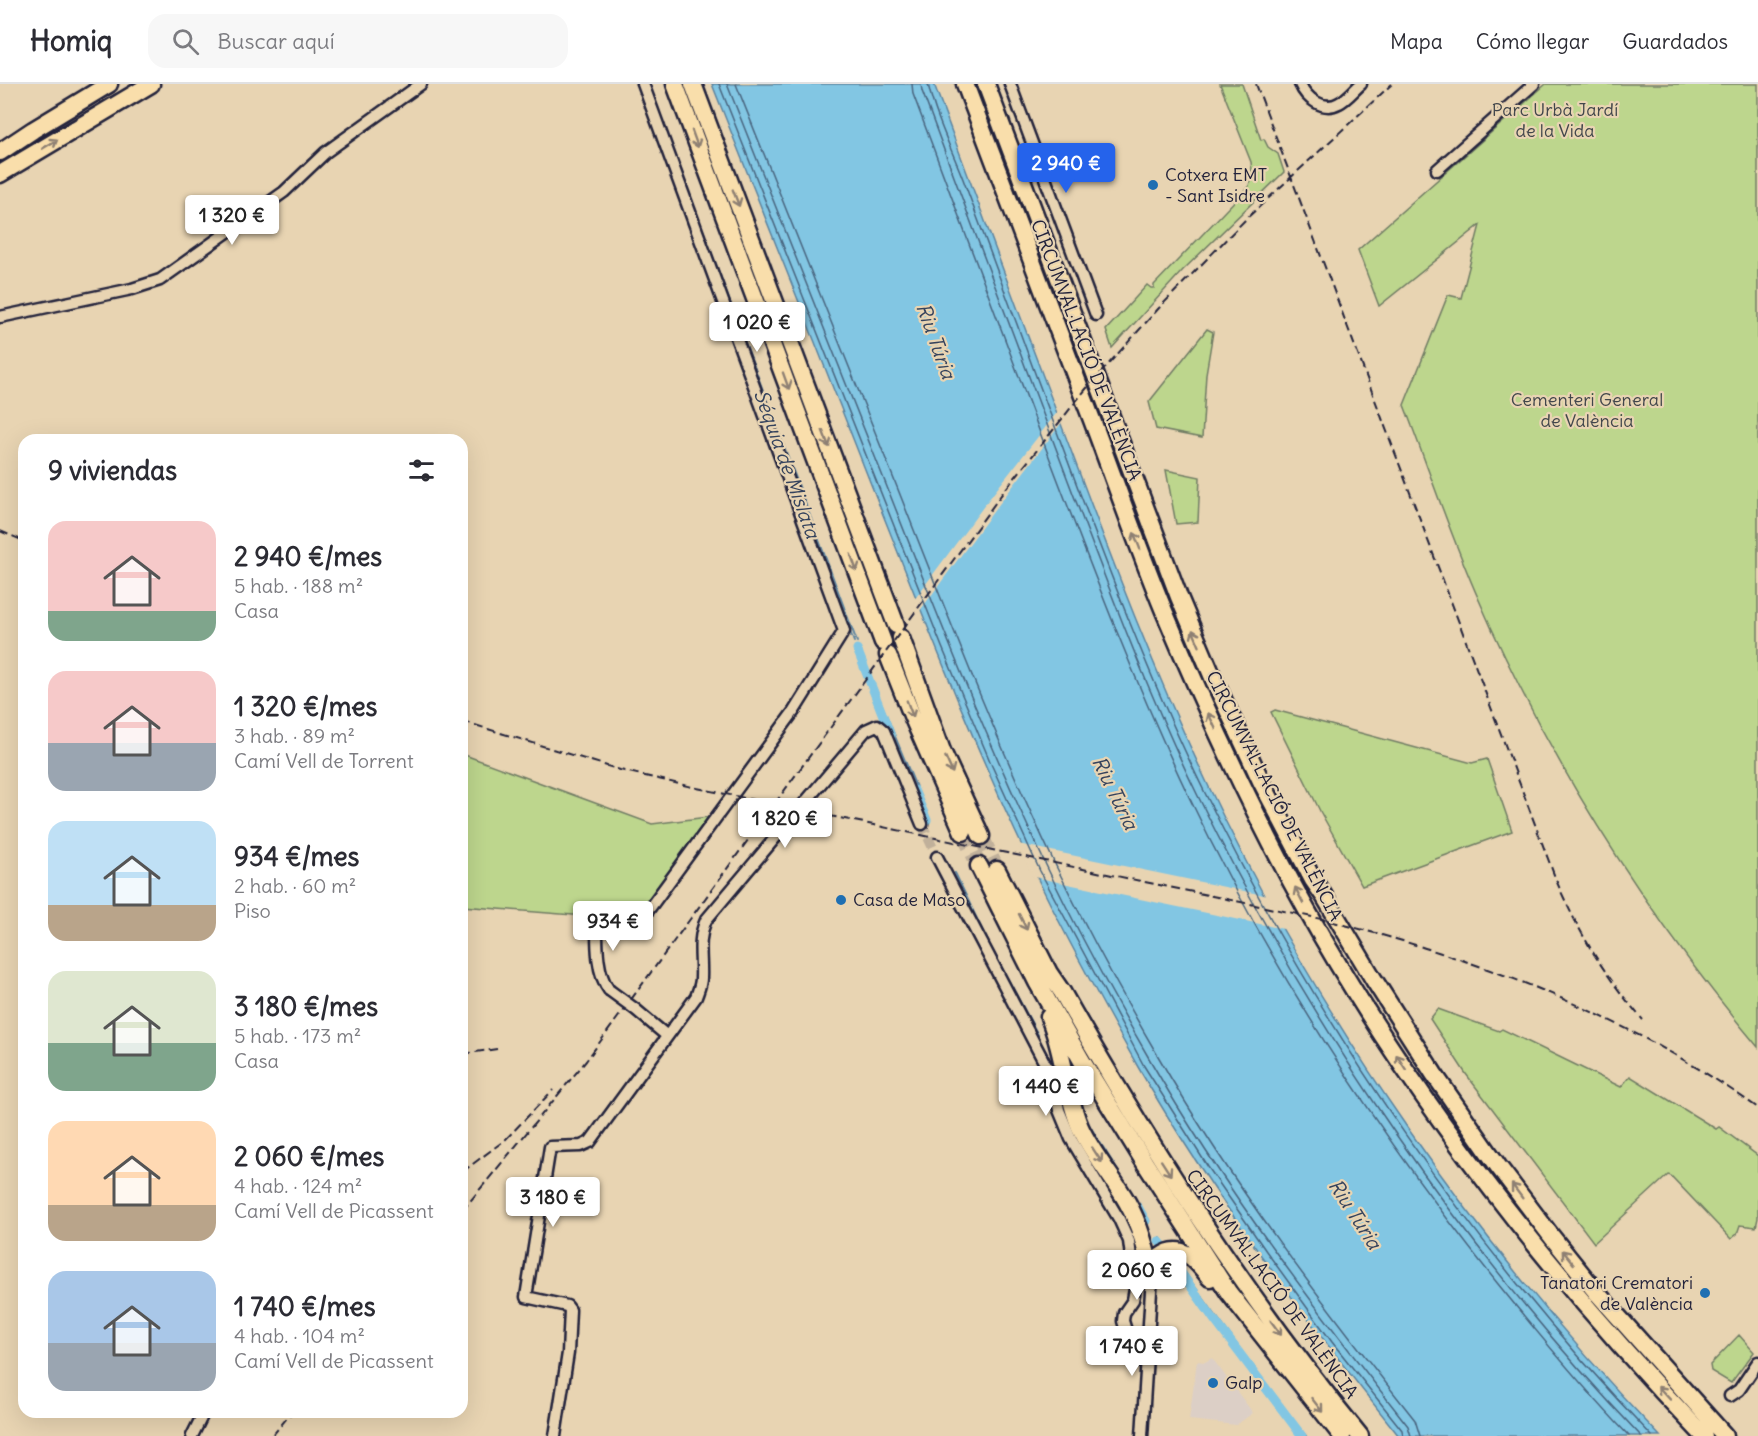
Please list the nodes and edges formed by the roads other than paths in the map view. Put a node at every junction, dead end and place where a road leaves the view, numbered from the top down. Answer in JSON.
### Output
{"nodes":[{"id":1,"x":109,"y":84,"type":"edge"},
{"id":2,"x":151,"y":84,"type":"edge"},
{"id":3,"x":421,"y":84,"type":"edge"},
{"id":4,"x":643,"y":84,"type":"edge"},
{"id":5,"x":675,"y":84,"type":"edge"},
{"id":6,"x":693,"y":84,"type":"edge"},
{"id":7,"x":965,"y":84,"type":"edge"},
{"id":8,"x":986,"y":84,"type":"edge"},
{"id":9,"x":1010,"y":84,"type":"edge"},
{"id":10,"x":1300,"y":84,"type":"edge"},
{"id":11,"x":1361,"y":84,"type":"edge"},
{"id":12,"x":1534,"y":84,"type":"edge"},
{"id":13,"x":33,"y":130,"type":"junction"},
{"id":14,"x":0,"y":143,"type":"edge"},
{"id":15,"x":0,"y":152,"type":"edge"},
{"id":16,"x":1437,"y":170,"type":"dead end"},
{"id":17,"x":0,"y":174,"type":"edge"},
{"id":18,"x":1096,"y":315,"type":"dead end"},
{"id":19,"x":0,"y":317,"type":"edge"},
{"id":20,"x":922,"y":824,"type":"tunnel mouth"},
{"id":21,"x":963,"y":832,"type":"tunnel mouth"},
{"id":22,"x":981,"y":836,"type":"tunnel mouth"},
{"id":23,"x":937,"y":857,"type":"tunnel mouth"},
{"id":24,"x":979,"y":866,"type":"tunnel mouth"},
{"id":25,"x":997,"y":870,"type":"tunnel mouth"},
{"id":26,"x":1313,"y":880,"type":"junction"},
{"id":27,"x":1043,"y":978,"type":"junction"},
{"id":28,"x":667,"y":1036,"type":"junction"},
{"id":29,"x":1548,"y":1260,"type":"junction"},
{"id":30,"x":1152,"y":1275,"type":"junction"},
{"id":31,"x":1229,"y":1293,"type":"junction"},
{"id":32,"x":1149,"y":1338,"type":"junction"},
{"id":33,"x":1758,"y":1362,"type":"edge"},
{"id":34,"x":1730,"y":1396,"type":"dead end"},
{"id":35,"x":1703,"y":1411,"type":"junction"},
{"id":36,"x":201,"y":1418,"type":"edge"},
{"id":37,"x":192,"y":1436,"type":"edge"},
{"id":38,"x":555,"y":1436,"type":"edge"},
{"id":39,"x":1142,"y":1436,"type":"edge"},
{"id":40,"x":1342,"y":1436,"type":"edge"},
{"id":41,"x":1360,"y":1436,"type":"edge"},
{"id":42,"x":1704,"y":1436,"type":"edge"},
{"id":43,"x":1725,"y":1436,"type":"edge"},
{"id":44,"x":1735,"y":1436,"type":"edge"}],
"edges":[{"from":1,"to":13,"type":"highway"},
{"from":17,"to":2,"type":"highway","one_way":true},
{"from":3,"to":19,"type":"street"},
{"from":4,"to":28,"type":"street","bridge":true},
{"from":5,"to":21,"type":"highway","one_way":true},
{"from":6,"to":22,"type":"highway","one_way":true},
{"from":29,"to":7,"type":"highway","name":"CIRCUMVAL·LACIÓ DE VALÈNCIA","one_way":true},
{"from":26,"to":8,"type":"highway","name":"CIRCUMVAL·LACIÓ DE VALÈNCIA","one_way":true},
{"from":9,"to":18,"type":"street"},
{"from":10,"to":11,"type":"street"},
{"from":12,"to":16,"type":"street"},
{"from":13,"to":14,"type":"highway"},
{"from":13,"to":15,"type":"highway"},
{"from":20,"to":28,"type":"street"},
{"from":23,"to":32,"type":"street"},
{"from":24,"to":27,"type":"highway","name":"CIRCUMVAL·LACIÓ DE VALÈNCIA"},
{"from":25,"to":27,"type":"highway","name":"CIRCUMVAL·LACIÓ DE VALÈNCIA","one_way":true},
{"from":26,"to":29,"type":"highway"},
{"from":35,"to":26,"type":"highway","name":"CIRCUMVAL·LACIÓ DE VALÈNCIA","one_way":true},
{"from":27,"to":30,"type":"highway","one_way":true},
{"from":27,"to":31,"type":"highway","name":"CIRCUMVAL·LACIÓ DE VALÈNCIA"},
{"from":27,"to":41,"type":"highway","name":"CIRCUMVAL·LACIÓ DE VALÈNCIA","one_way":true},
{"from":28,"to":38,"type":"street"},
{"from":42,"to":29,"type":"highway","name":"CIRCUMVAL·LACIÓ DE VALÈNCIA","one_way":true},
{"from":30,"to":31,"type":"highway"},
{"from":30,"to":32,"type":"street"},
{"from":31,"to":40,"type":"highway","name":"CIRCUMVAL·LACIÓ DE VALÈNCIA","one_way":true},
{"from":32,"to":39,"type":"street"},
{"from":33,"to":34,"type":"street"},
{"from":35,"to":43,"type":"highway","name":"CIRCUMVAL·LACIÓ DE VALÈNCIA"},
{"from":35,"to":44,"type":"highway"},
{"from":36,"to":37,"type":"street"}]}
